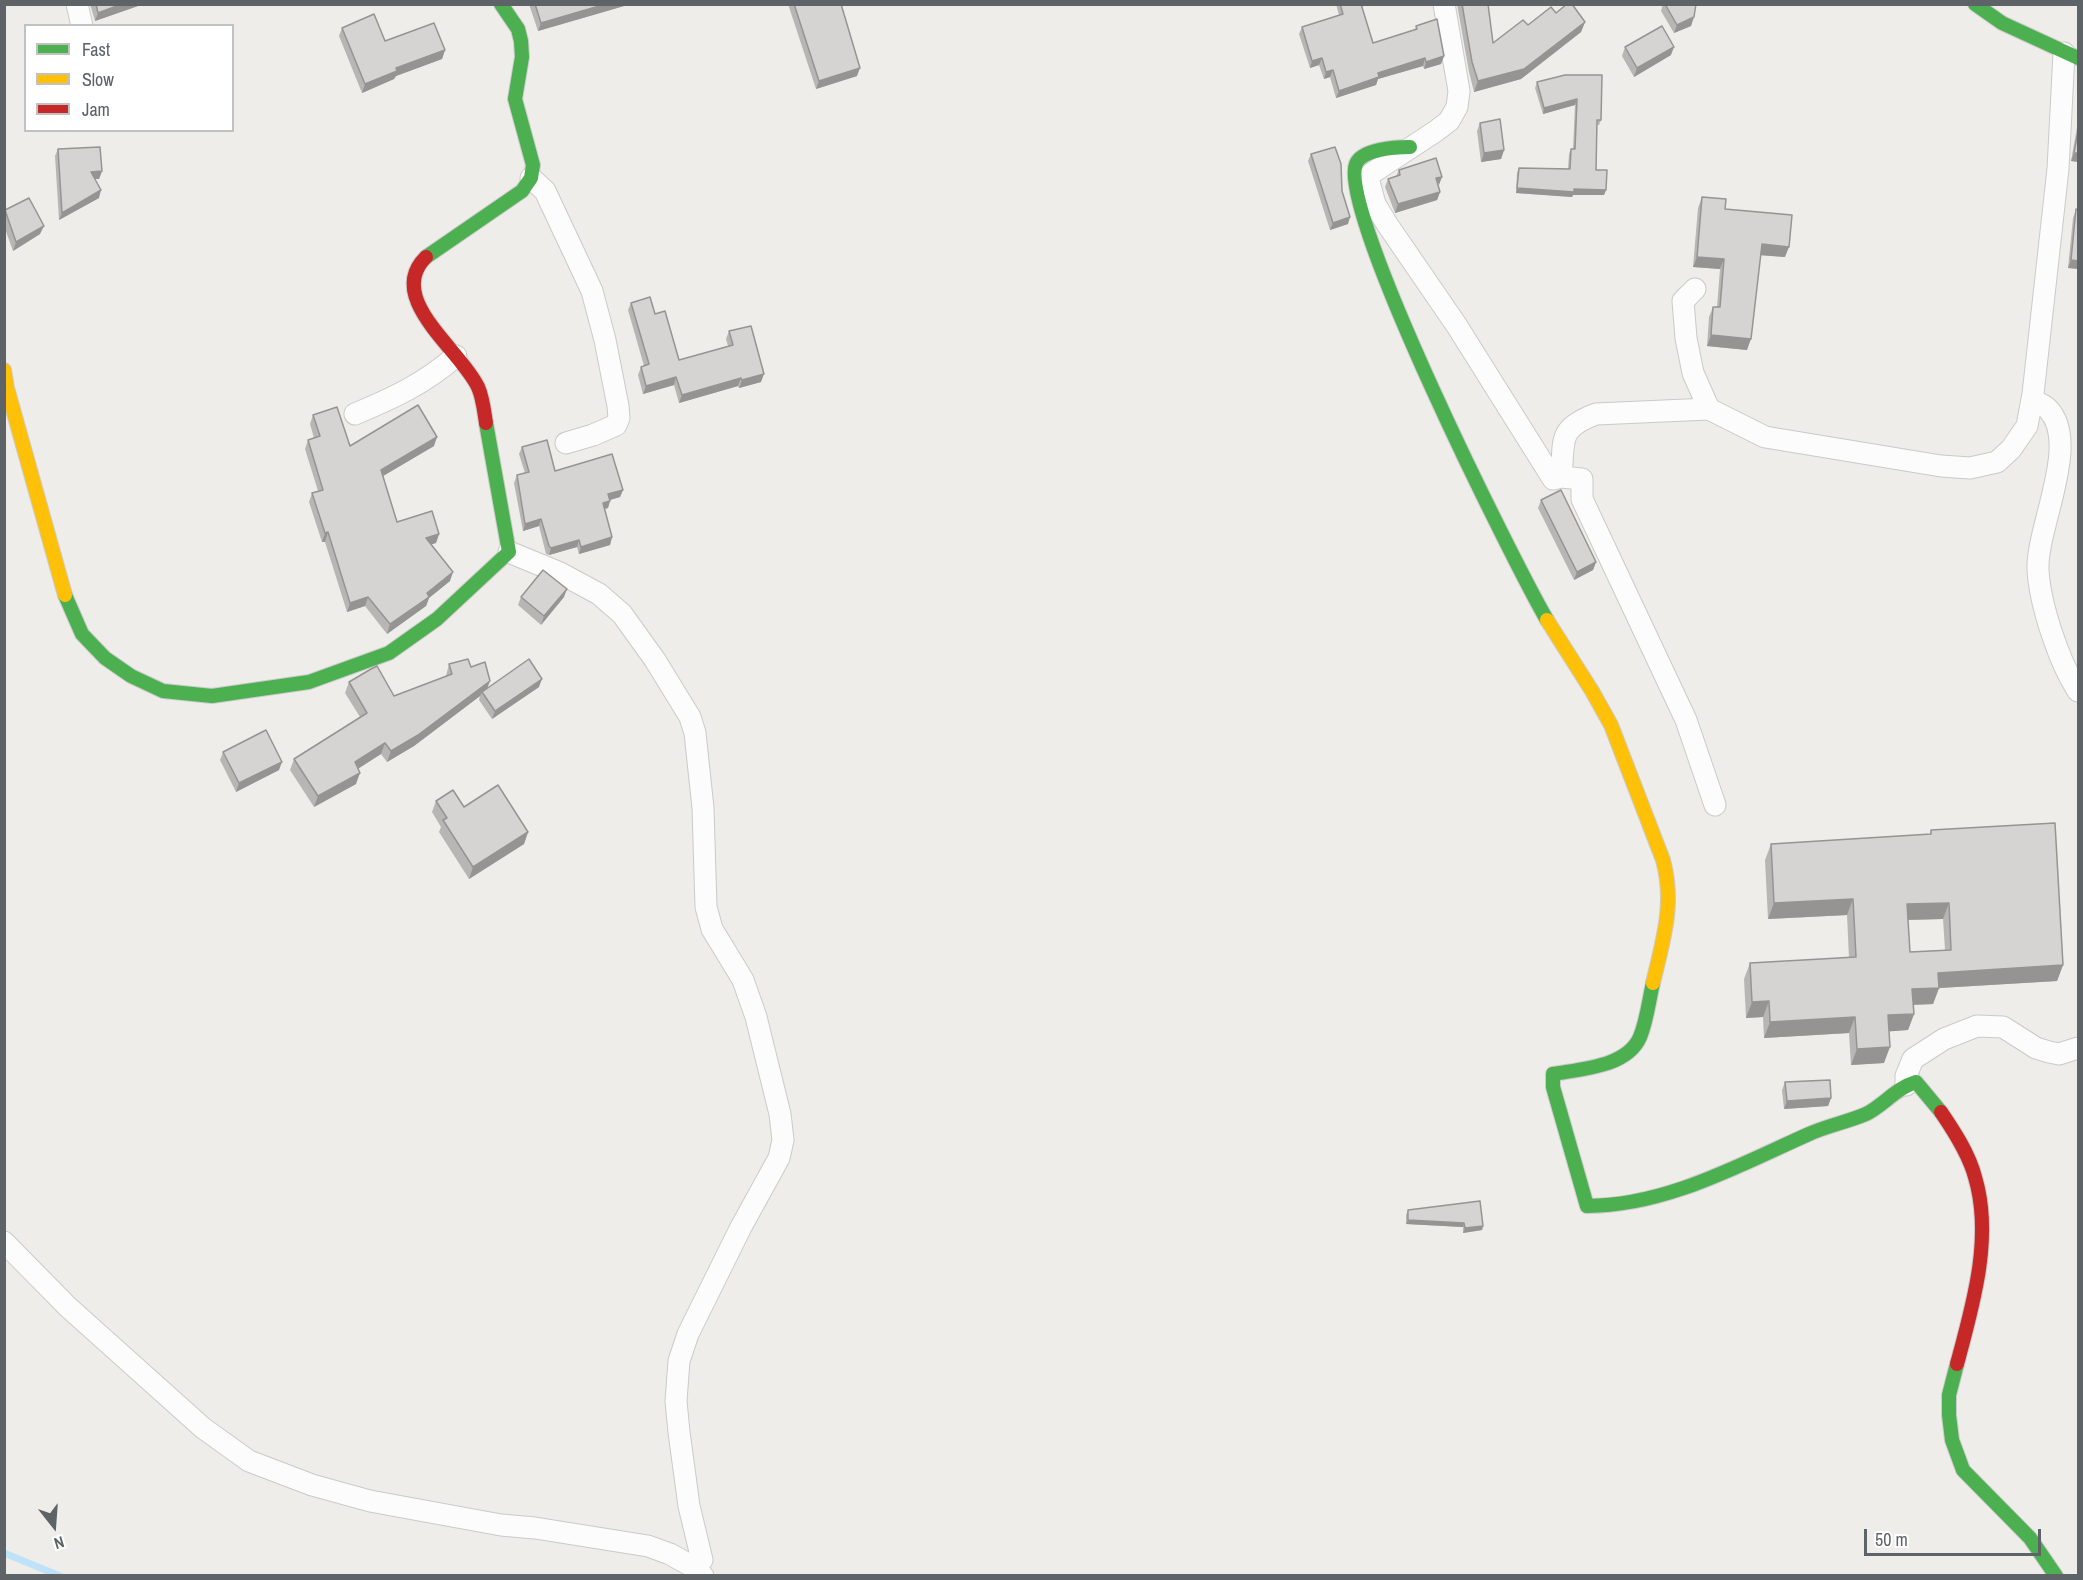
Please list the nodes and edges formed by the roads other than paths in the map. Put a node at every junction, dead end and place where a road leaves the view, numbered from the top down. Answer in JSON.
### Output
{"nodes":[{"id":1,"x":77,"y":4,"type":"edge"},
{"id":2,"x":501,"y":4,"type":"edge"},
{"id":3,"x":1444,"y":4,"type":"edge"},
{"id":4,"x":1975,"y":4,"type":"edge"},
{"id":5,"x":82,"y":24,"type":"edge"},
{"id":6,"x":2071,"y":55,"type":"edge"},
{"id":7,"x":1410,"y":147,"type":"junction"},
{"id":8,"x":531,"y":178,"type":"junction"},
{"id":9,"x":1695,"y":289,"type":"dead end"},
{"id":10,"x":456,"y":356,"type":"junction"},
{"id":11,"x":4,"y":370,"type":"edge"},
{"id":12,"x":2032,"y":400,"type":"junction"},
{"id":13,"x":1709,"y":409,"type":"junction"},
{"id":14,"x":354,"y":414,"type":"dead end"},
{"id":15,"x":566,"y":443,"type":"dead end"},
{"id":16,"x":1561,"y":477,"type":"junction"},
{"id":17,"x":509,"y":552,"type":"junction"},
{"id":18,"x":2079,"y":691,"type":"edge"},
{"id":19,"x":1715,"y":804,"type":"dead end"},
{"id":20,"x":2079,"y":1048,"type":"edge"},
{"id":21,"x":1906,"y":1085,"type":"junction"},
{"id":22,"x":4,"y":1242,"type":"edge"},
{"id":23,"x":702,"y":1568,"type":"edge"},
{"id":24,"x":2056,"y":1575,"type":"edge"}],
"edges":[{"from":1,"to":5,"type":"street"},
{"from":2,"to":8,"type":"street"},
{"from":3,"to":7,"type":"street"},
{"from":4,"to":6,"type":"street"},
{"from":6,"to":12,"type":"street"},
{"from":7,"to":16,"type":"street"},
{"from":7,"to":21,"type":"street"},
{"from":8,"to":10,"type":"street"},
{"from":8,"to":15,"type":"street"},
{"from":9,"to":13,"type":"street"},
{"from":10,"to":14,"type":"street"},
{"from":10,"to":17,"type":"street"},
{"from":11,"to":17,"type":"street"},
{"from":12,"to":13,"type":"street"},
{"from":12,"to":18,"type":"street"},
{"from":13,"to":16,"type":"street"},
{"from":16,"to":19,"type":"street"},
{"from":17,"to":23,"type":"street"},
{"from":20,"to":21,"type":"street"},
{"from":21,"to":24,"type":"street"},
{"from":22,"to":23,"type":"street"}]}
